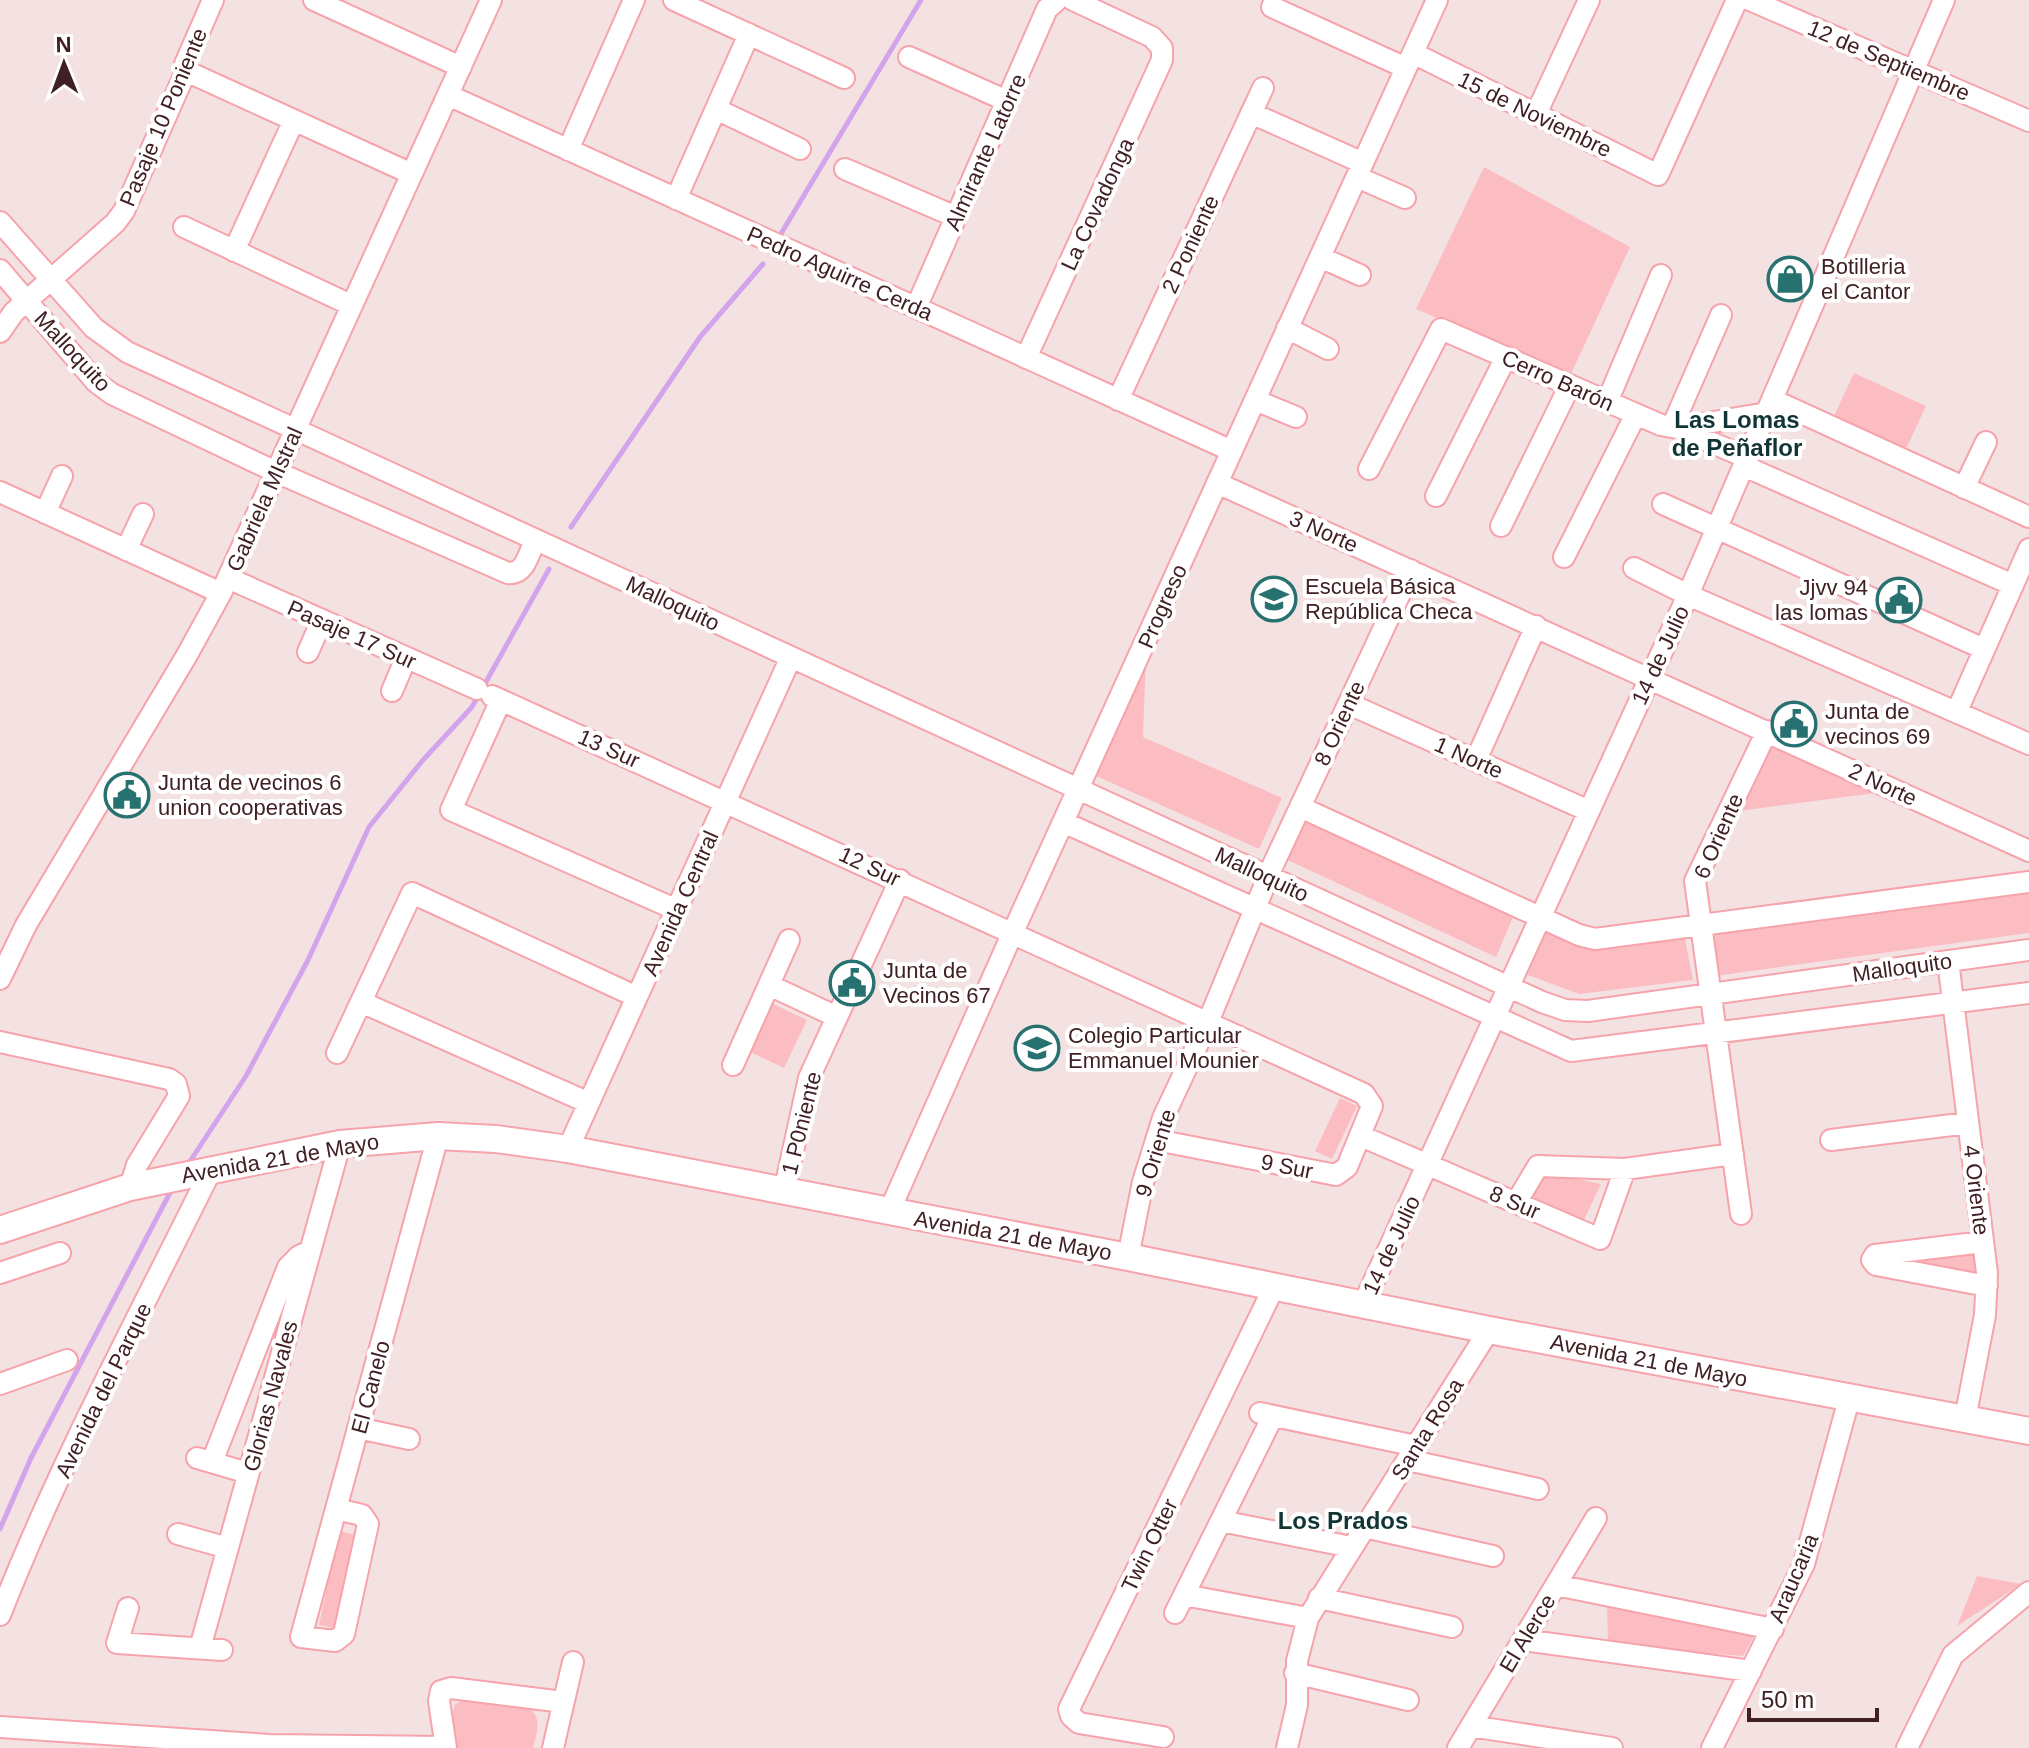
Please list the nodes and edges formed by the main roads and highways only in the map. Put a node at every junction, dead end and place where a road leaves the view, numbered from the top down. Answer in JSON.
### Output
{"nodes":[{"id":1,"x":0,"y":1230,"type":"edge"},
{"id":2,"x":2029,"y":1431,"type":"edge"}],
"edges":[{"from":1,"to":2,"type":"main road","name":"Avenida 21 de Mayo"}]}
